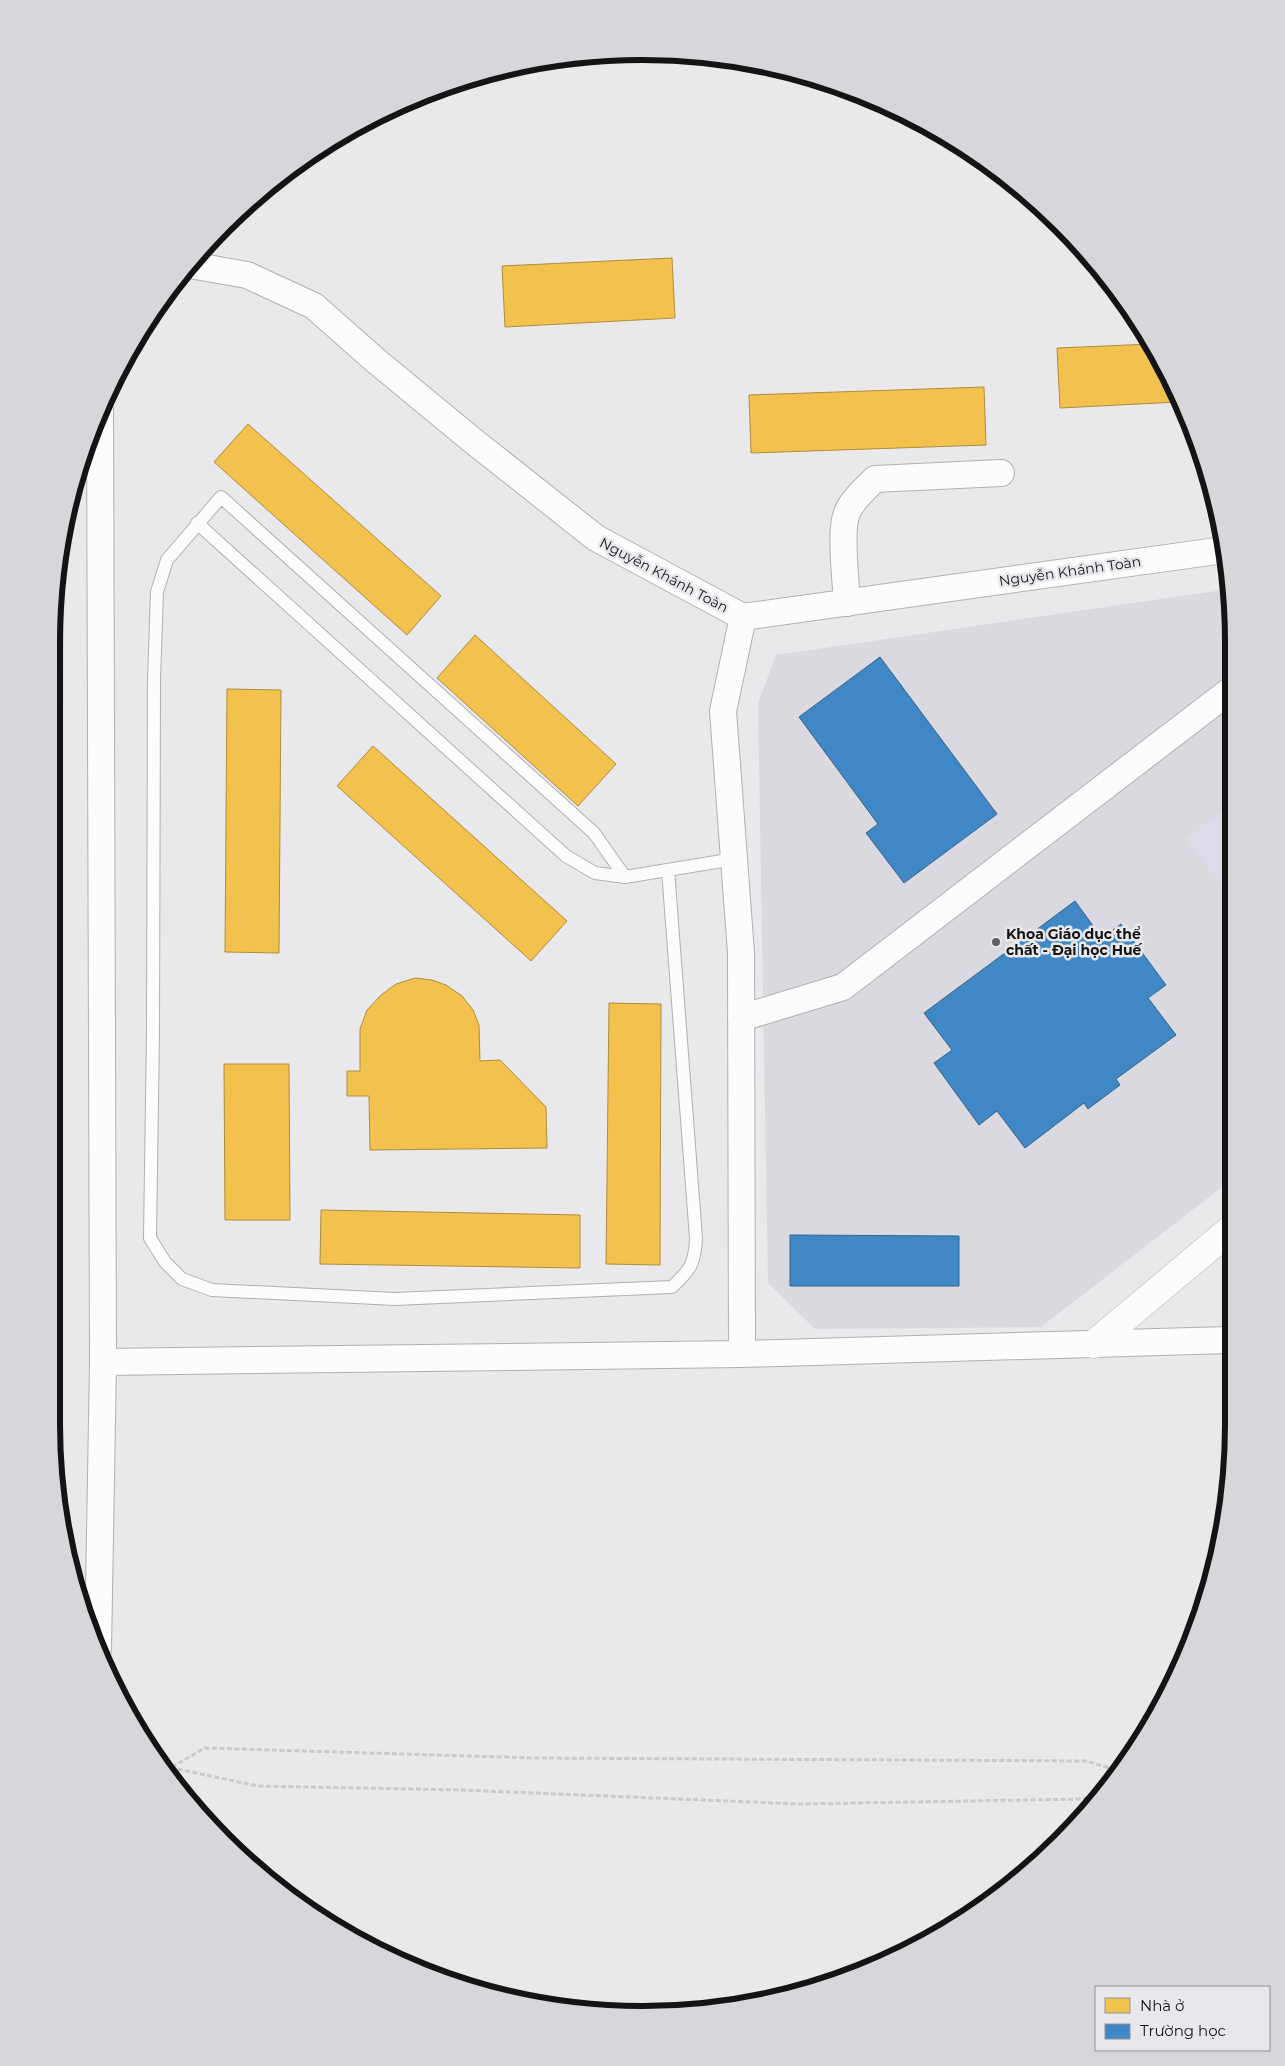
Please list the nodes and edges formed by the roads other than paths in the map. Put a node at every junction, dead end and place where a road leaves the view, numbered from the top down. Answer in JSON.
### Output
{"nodes":[{"id":1,"x":198,"y":266,"type":"edge"},
{"id":2,"x":100,"y":431,"type":"edge"},
{"id":3,"x":1001,"y":473,"type":"dead end"},
{"id":4,"x":197,"y":523,"type":"junction"},
{"id":5,"x":1218,"y":551,"type":"edge"},
{"id":6,"x":847,"y":603,"type":"junction"},
{"id":7,"x":743,"y":618,"type":"junction"},
{"id":8,"x":1225,"y":694,"type":"edge"},
{"id":9,"x":734,"y":859,"type":"junction"},
{"id":10,"x":668,"y":870,"type":"junction"},
{"id":11,"x":625,"y":877,"type":"junction"},
{"id":12,"x":742,"y":1018,"type":"junction"},
{"id":13,"x":1225,"y":1234,"type":"edge"},
{"id":14,"x":1225,"y":1340,"type":"edge"},
{"id":15,"x":1094,"y":1344,"type":"junction"},
{"id":16,"x":742,"y":1354,"type":"junction"},
{"id":17,"x":103,"y":1362,"type":"junction"},
{"id":18,"x":98,"y":1631,"type":"edge"}],
"edges":[{"from":1,"to":7,"type":"street","name":"Nguyễn Khánh Toàn"},
{"from":2,"to":17,"type":"street"},
{"from":3,"to":6,"type":"street"},
{"from":4,"to":10,"type":"lane"},
{"from":4,"to":11,"type":"lane"},
{"from":4,"to":11,"type":"lane"},
{"from":5,"to":6,"type":"street","name":"Nguyễn Khánh Toàn"},
{"from":6,"to":7,"type":"street","name":"Nguyễn Khánh Toàn"},
{"from":7,"to":9,"type":"street"},
{"from":8,"to":12,"type":"street"},
{"from":9,"to":10,"type":"lane"},
{"from":9,"to":12,"type":"street"},
{"from":10,"to":11,"type":"lane"},
{"from":12,"to":16,"type":"street"},
{"from":13,"to":15,"type":"street"},
{"from":14,"to":15,"type":"street"},
{"from":15,"to":16,"type":"street"},
{"from":16,"to":17,"type":"street"},
{"from":17,"to":18,"type":"street"}]}
